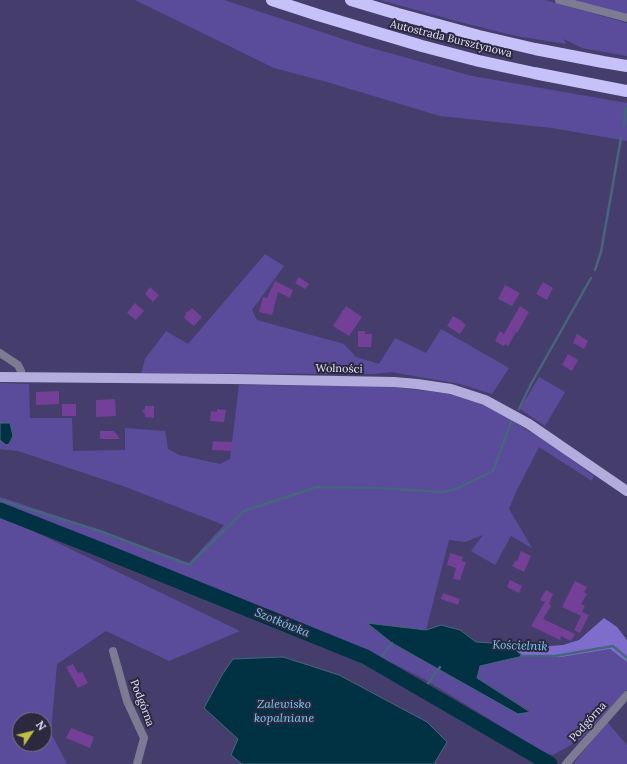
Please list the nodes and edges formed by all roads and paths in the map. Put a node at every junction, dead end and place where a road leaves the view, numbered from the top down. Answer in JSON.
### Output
{"nodes":[{"id":1,"x":272,"y":0,"type":"edge"},
{"id":2,"x":351,"y":0,"type":"edge"},
{"id":3,"x":559,"y":0,"type":"edge"},
{"id":4,"x":627,"y":18,"type":"edge"},
{"id":5,"x":627,"y":66,"type":"edge"},
{"id":6,"x":627,"y":91,"type":"edge"},
{"id":7,"x":0,"y":353,"type":"edge"},
{"id":8,"x":20,"y":371,"type":"junction"},
{"id":9,"x":0,"y":377,"type":"edge"},
{"id":10,"x":627,"y":491,"type":"edge"},
{"id":11,"x":113,"y":651,"type":"dead end"},
{"id":12,"x":627,"y":695,"type":"edge"},
{"id":13,"x":568,"y":762,"type":"edge"},
{"id":14,"x":137,"y":764,"type":"edge"}],
"edges":[{"from":1,"to":6,"type":"highway","name":"Autostrada Bursztynowa"},
{"from":2,"to":5,"type":"highway","name":"Autostrada Bursztynowa"},
{"from":3,"to":4,"type":"street"},
{"from":7,"to":8,"type":"street"},
{"from":8,"to":9,"type":"main road","name":"Wolności"},
{"from":8,"to":10,"type":"main road","name":"Wolności"},
{"from":11,"to":14,"type":"street","name":"Podgórna"},
{"from":12,"to":13,"type":"street","name":"Podgórna"}]}
